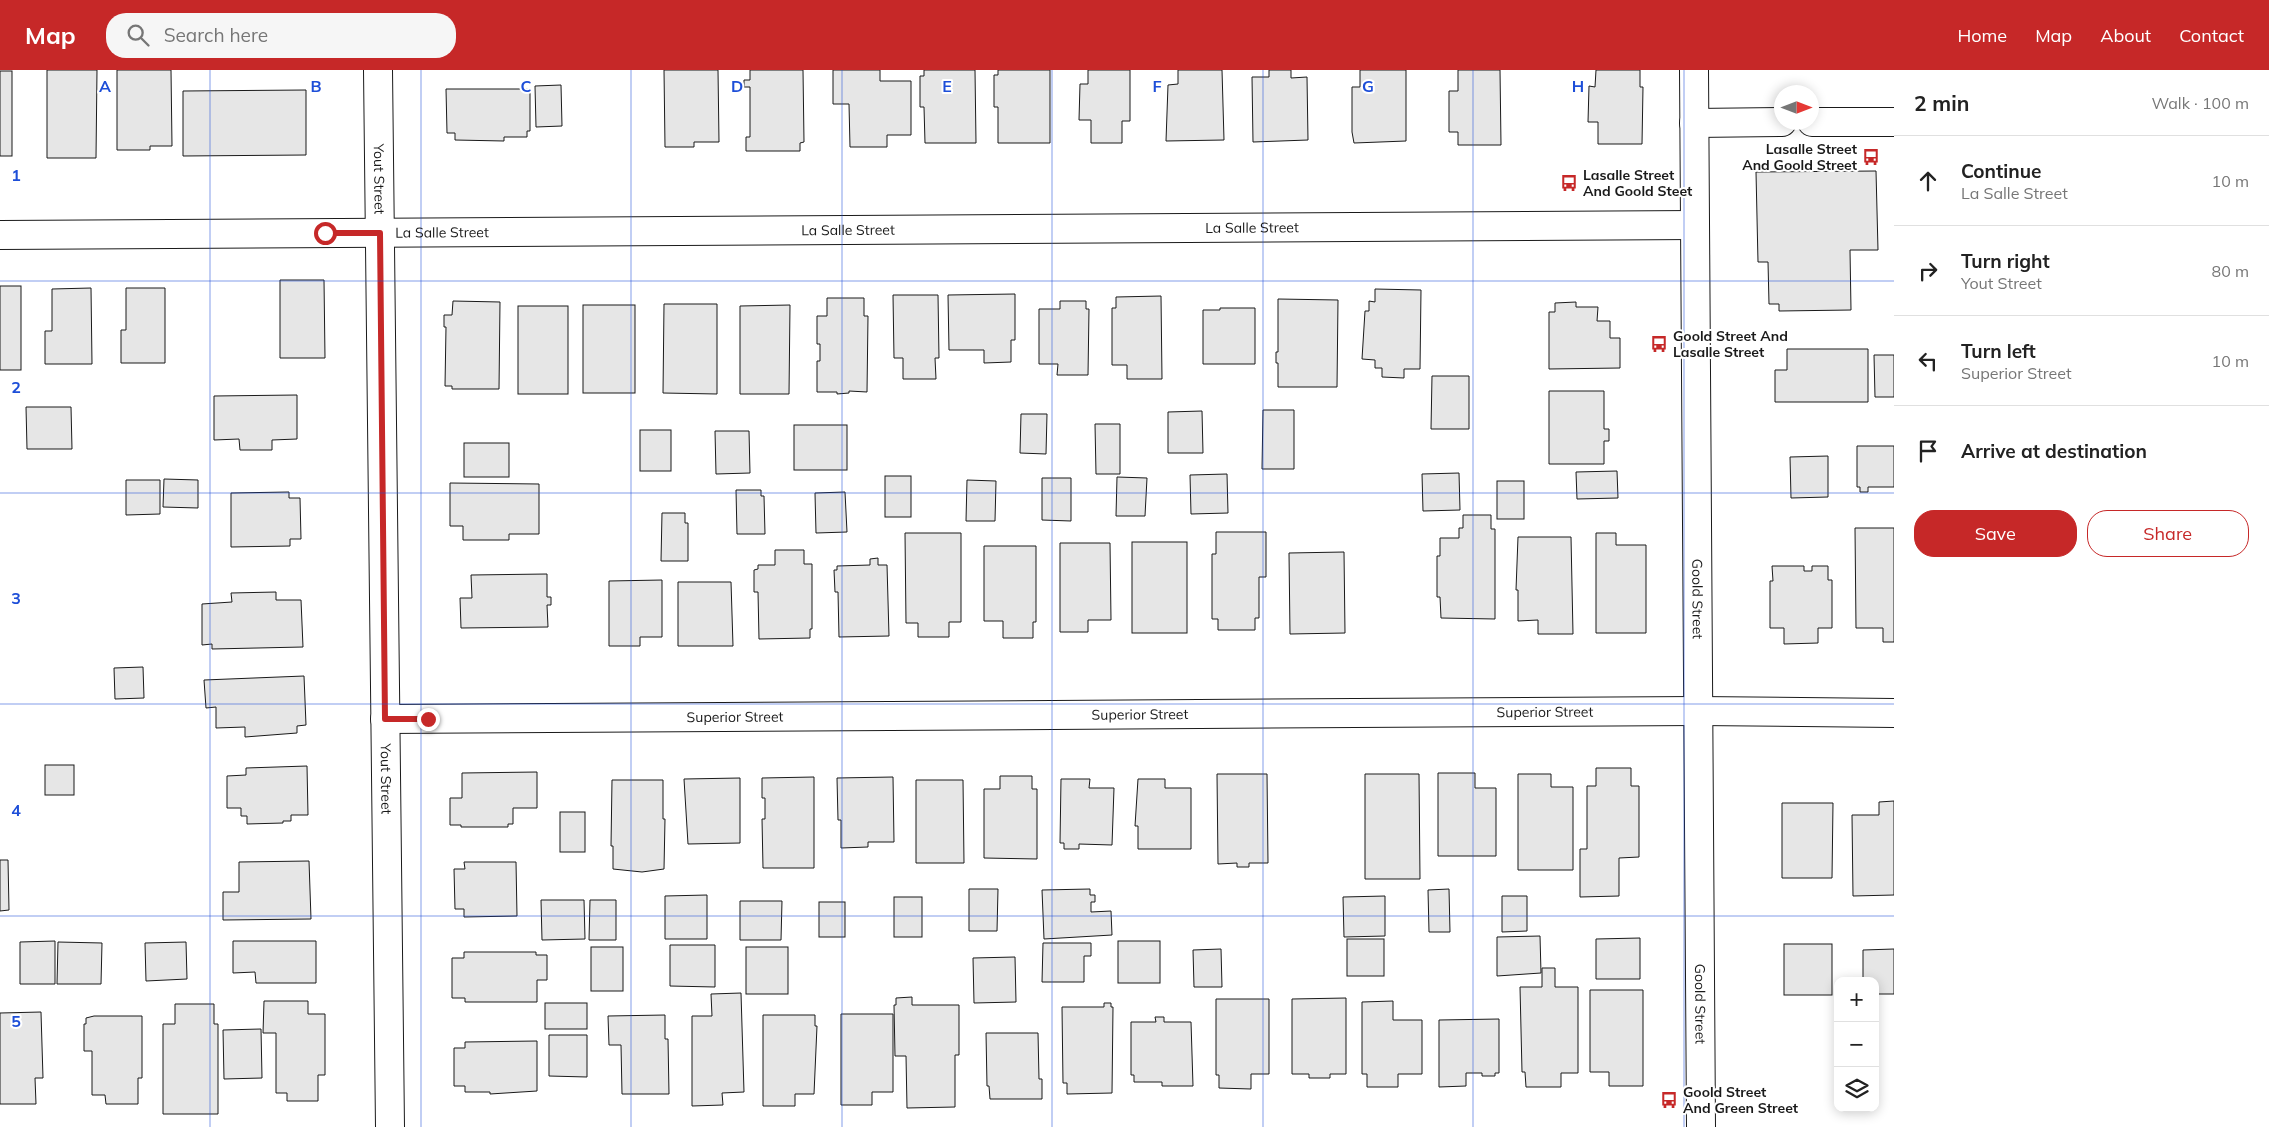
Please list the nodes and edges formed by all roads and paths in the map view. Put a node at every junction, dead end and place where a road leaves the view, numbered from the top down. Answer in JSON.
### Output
{"nodes":[{"id":1,"x":378,"y":70,"type":"edge"},
{"id":2,"x":1694,"y":70,"type":"edge"},
{"id":3,"x":1774,"y":122,"type":"edge"},
{"id":4,"x":1819,"y":122,"type":"edge"},
{"id":5,"x":1894,"y":122,"type":"edge"},
{"id":6,"x":1694,"y":123,"type":"junction"},
{"id":7,"x":1695,"y":225,"type":"junction"},
{"id":8,"x":380,"y":233,"type":"junction"},
{"id":9,"x":0,"y":234,"type":"edge"},
{"id":10,"x":1698,"y":711,"type":"junction"},
{"id":11,"x":1894,"y":713,"type":"edge"},
{"id":12,"x":385,"y":719,"type":"junction"},
{"id":13,"x":390,"y":1127,"type":"edge"},
{"id":14,"x":1701,"y":1127,"type":"edge"}],
"edges":[{"from":1,"to":8,"type":"street","name":"Yout Street"},
{"from":2,"to":6,"type":"street","name":"Goold Street"},
{"from":3,"to":6,"type":"street"},
{"from":4,"to":5,"type":"street"},
{"from":6,"to":7,"type":"street","name":"Goold Street"},
{"from":7,"to":8,"type":"street","name":"La Salle Street"},
{"from":7,"to":10,"type":"street","name":"Goold Street"},
{"from":8,"to":9,"type":"street","name":"La Salle Street"},
{"from":8,"to":12,"type":"street","name":"Yout Street"},
{"from":10,"to":11,"type":"street","name":"Superior Street"},
{"from":10,"to":12,"type":"street","name":"Superior Street"},
{"from":10,"to":14,"type":"street","name":"Goold Street"},
{"from":12,"to":13,"type":"street","name":"Yout Street"}]}
